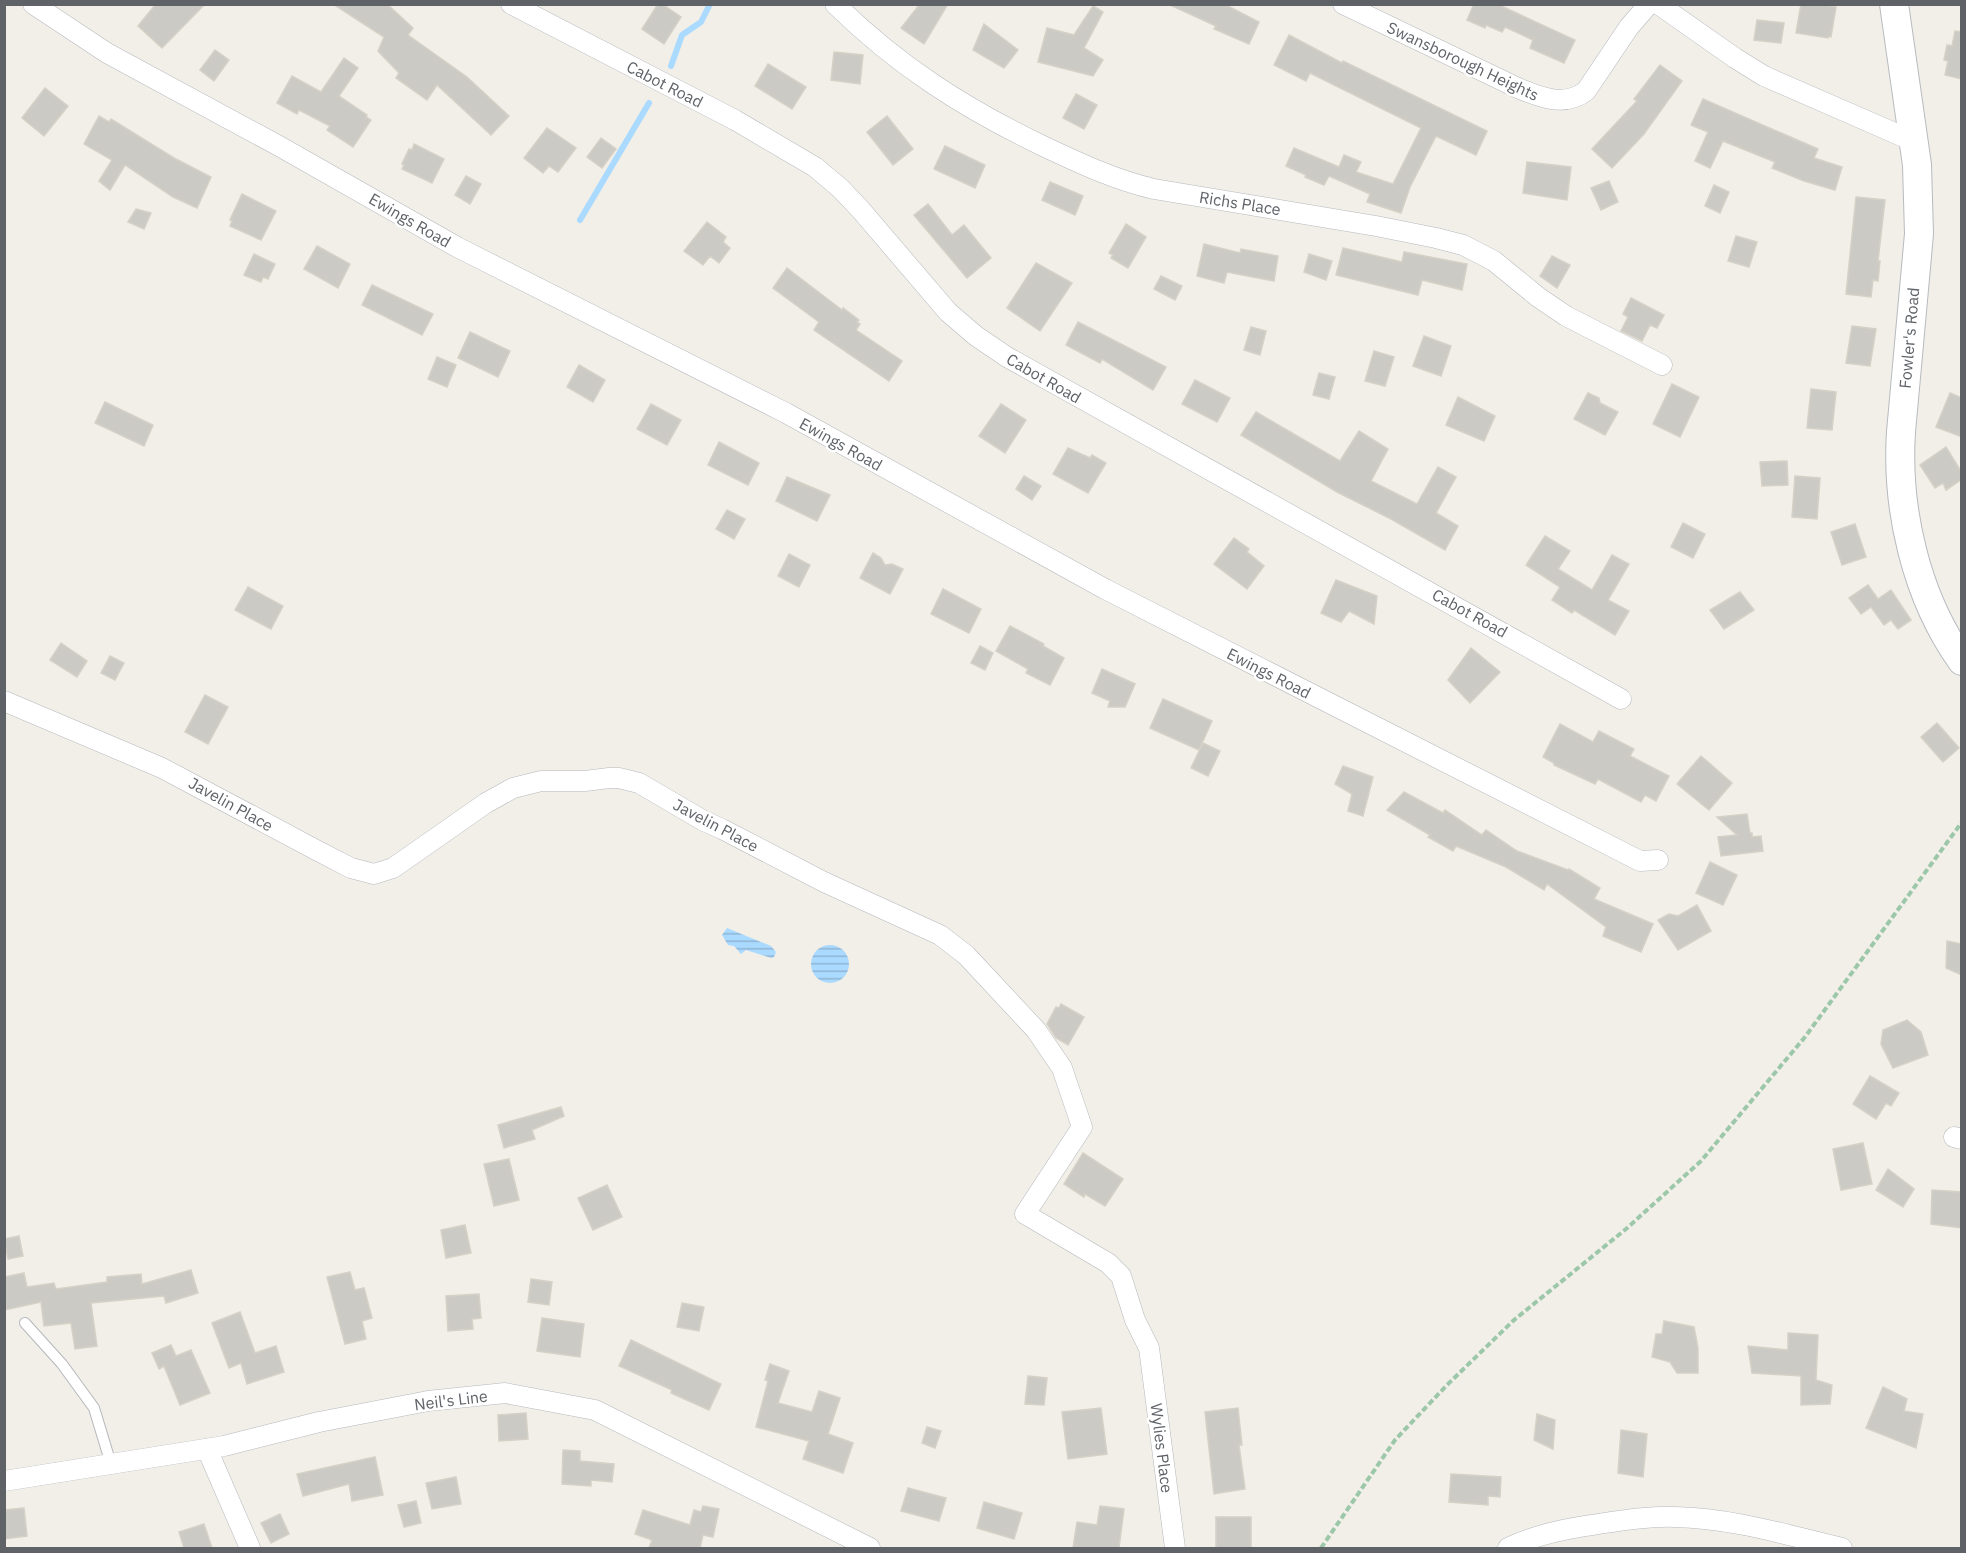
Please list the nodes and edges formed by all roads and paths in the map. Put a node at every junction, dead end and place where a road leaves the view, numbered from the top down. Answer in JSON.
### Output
{"nodes":[{"id":1,"x":33,"y":4,"type":"edge"},
{"id":2,"x":511,"y":4,"type":"edge"},
{"id":3,"x":835,"y":4,"type":"edge"},
{"id":4,"x":1343,"y":4,"type":"edge"},
{"id":5,"x":1649,"y":4,"type":"edge"},
{"id":6,"x":1658,"y":4,"type":"edge"},
{"id":7,"x":1894,"y":4,"type":"edge"},
{"id":8,"x":1913,"y":141,"type":"junction"},
{"id":9,"x":1662,"y":365,"type":"dead end"},
{"id":10,"x":1962,"y":661,"type":"edge"},
{"id":11,"x":1621,"y":699,"type":"dead end"},
{"id":12,"x":4,"y":702,"type":"edge"},
{"id":13,"x":1962,"y":822,"type":"edge"},
{"id":14,"x":1658,"y":860,"type":"dead end"},
{"id":15,"x":25,"y":1323,"type":"dead end"},
{"id":16,"x":1149,"y":1348,"type":"joint"},
{"id":17,"x":207,"y":1449,"type":"junction"},
{"id":18,"x":111,"y":1464,"type":"junction"},
{"id":19,"x":4,"y":1481,"type":"edge"},
{"id":20,"x":250,"y":1548,"type":"edge"},
{"id":21,"x":870,"y":1548,"type":"edge"},
{"id":22,"x":1175,"y":1548,"type":"edge"},
{"id":23,"x":1321,"y":1548,"type":"edge"},
{"id":24,"x":1508,"y":1548,"type":"edge"},
{"id":25,"x":1842,"y":1548,"type":"edge"}],
"edges":[{"from":1,"to":14,"type":"street","name":"Ewings Road"},
{"from":2,"to":11,"type":"street","name":"Cabot Road"},
{"from":3,"to":9,"type":"street","name":"Richs Place"},
{"from":4,"to":5,"type":"street","name":"Swansborough Heights"},
{"from":6,"to":8,"type":"street"},
{"from":7,"to":8,"type":"street","name":"Fowler's Road"},
{"from":8,"to":10,"type":"street","name":"Fowler's Road"},
{"from":12,"to":16,"type":"street","name":"Javelin Place"},
{"from":13,"to":23,"type":"path"},
{"from":15,"to":18,"type":"lane"},
{"from":16,"to":22,"type":"street","name":"Wylies Place"},
{"from":17,"to":18,"type":"street","name":"Neil's Line"},
{"from":17,"to":20,"type":"street"},
{"from":17,"to":21,"type":"street","name":"Neil's Line"},
{"from":18,"to":19,"type":"street","name":"Neil's Line"},
{"from":24,"to":25,"type":"street"}]}
